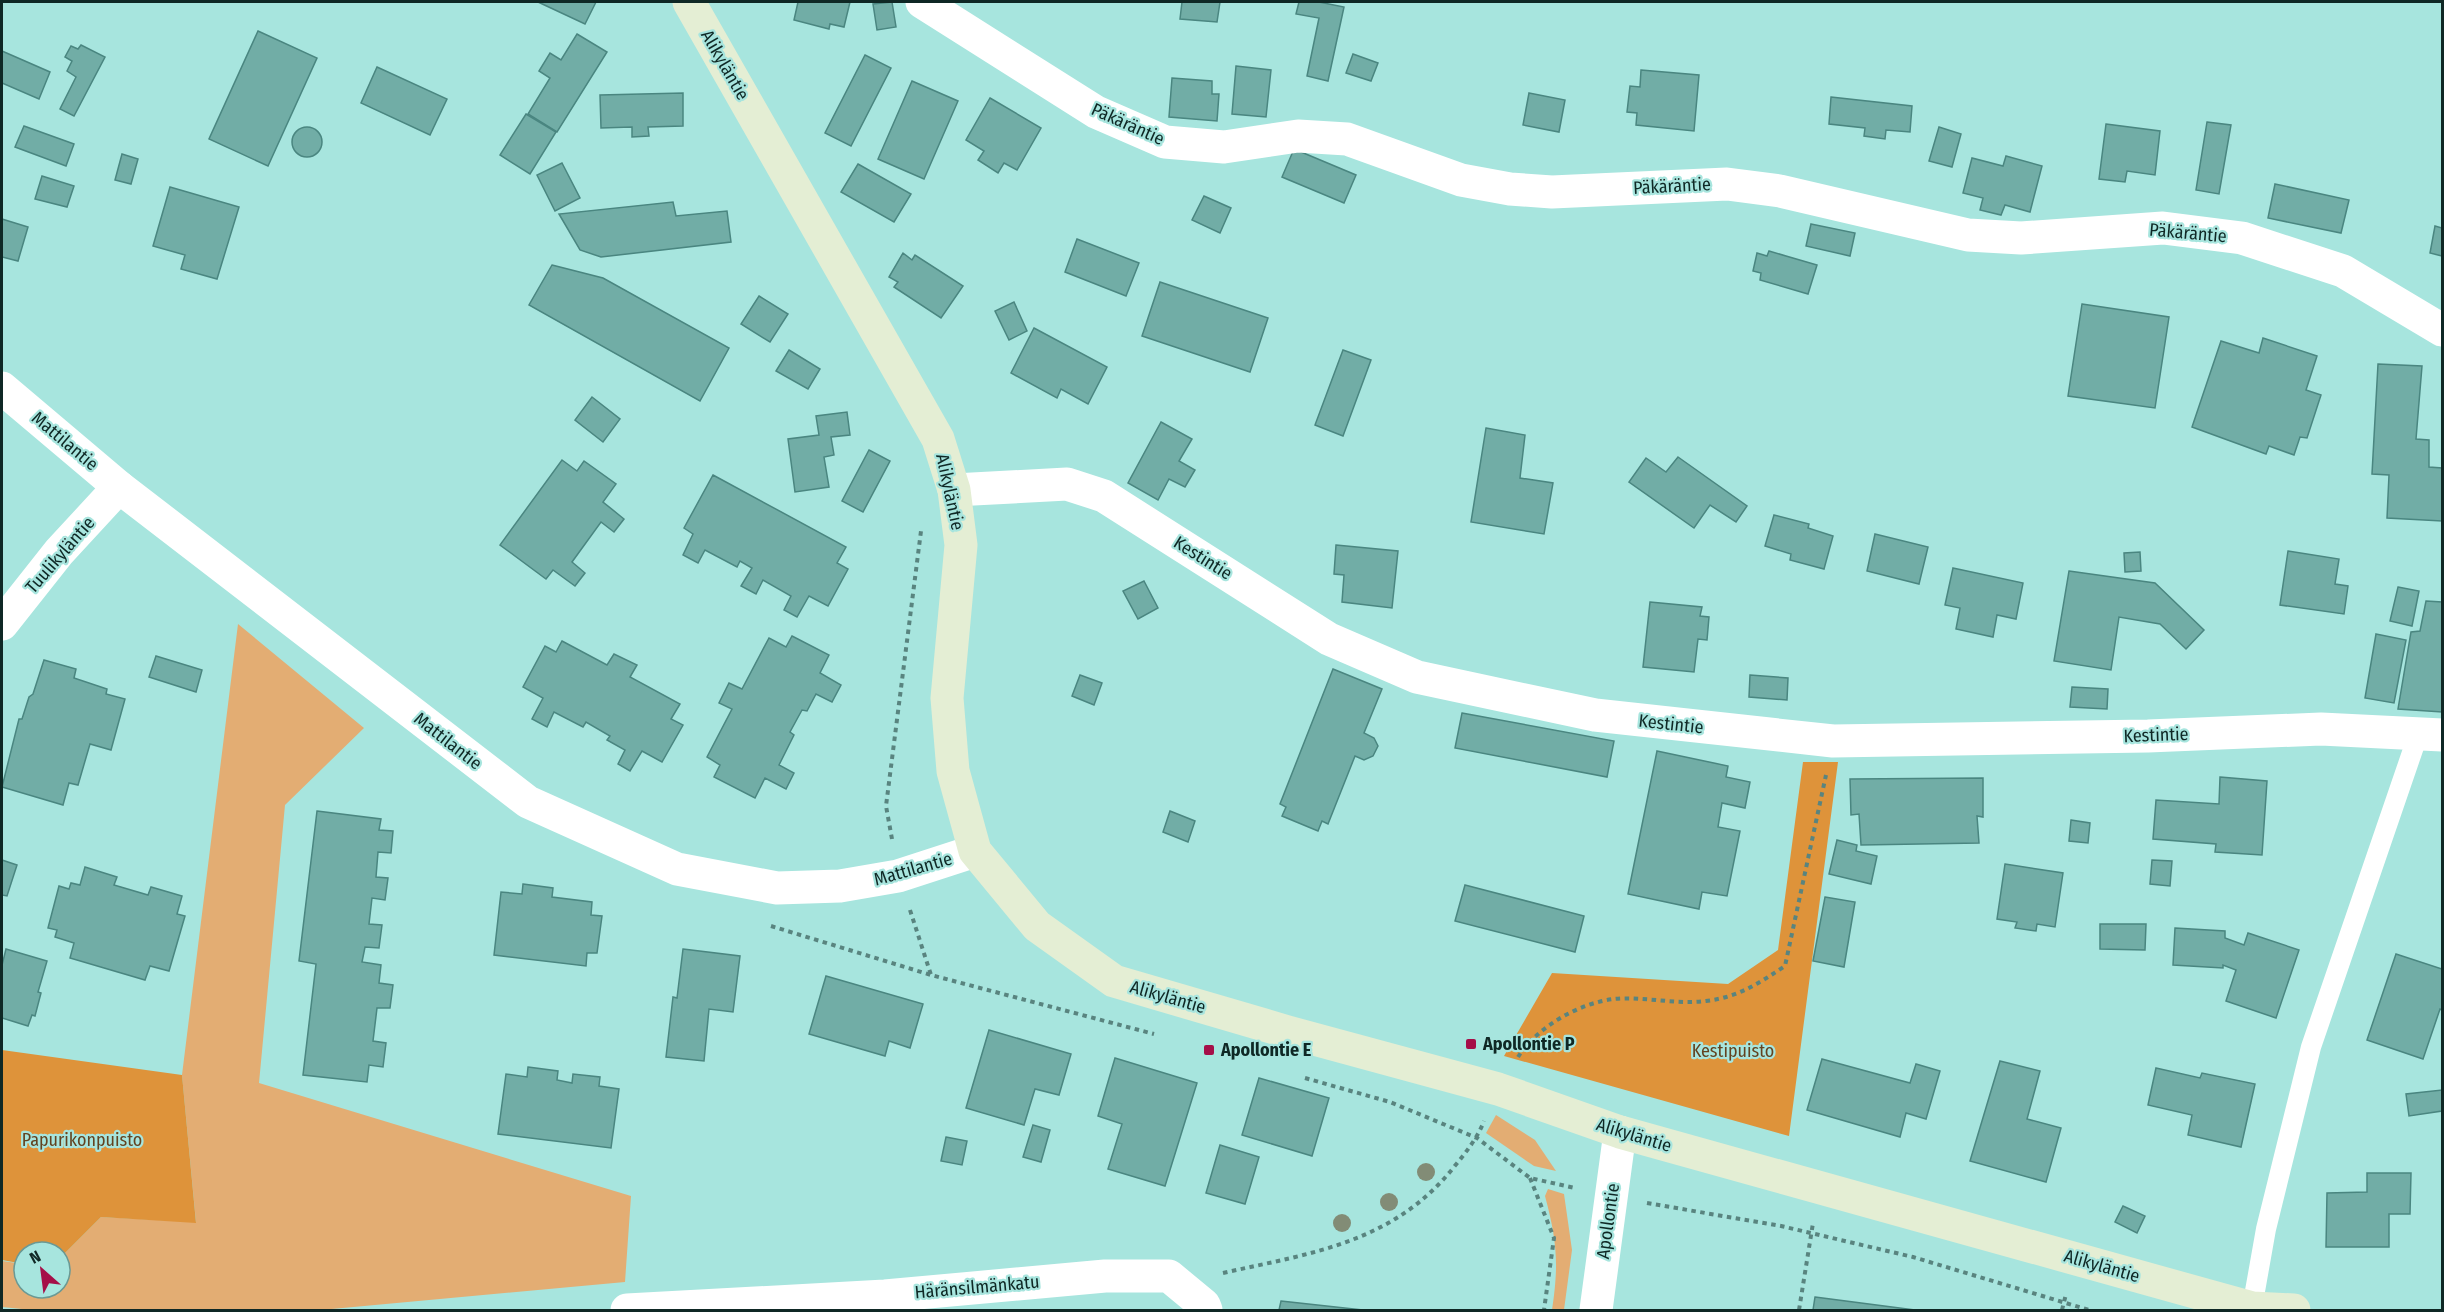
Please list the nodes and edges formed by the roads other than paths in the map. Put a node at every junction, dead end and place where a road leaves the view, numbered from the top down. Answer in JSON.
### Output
{"nodes":[{"id":1,"x":689,"y":2,"type":"edge"},
{"id":2,"x":922,"y":2,"type":"edge"},
{"id":3,"x":2442,"y":330,"type":"edge"},
{"id":4,"x":2,"y":388,"type":"edge"},
{"id":5,"x":119,"y":487,"type":"junction"},
{"id":6,"x":954,"y":490,"type":"junction"},
{"id":7,"x":2,"y":624,"type":"edge"},
{"id":8,"x":2430,"y":735,"type":"edge"},
{"id":9,"x":975,"y":851,"type":"junction"},
{"id":10,"x":1620,"y":1132,"type":"junction"},
{"id":11,"x":2252,"y":1308,"type":"junction"},
{"id":12,"x":627,"y":1311,"type":"edge"},
{"id":13,"x":1206,"y":1311,"type":"edge"},
{"id":14,"x":1596,"y":1311,"type":"edge"},
{"id":15,"x":2294,"y":1311,"type":"edge"}],
"edges":[{"from":1,"to":6,"type":"street","name":"Alikyläntie"},
{"from":2,"to":3,"type":"street","name":"Päkäräntie"},
{"from":4,"to":5,"type":"street","name":"Mattilantie"},
{"from":5,"to":7,"type":"street","name":"Tuulikyläntie"},
{"from":5,"to":9,"type":"street","name":"Mattilantie"},
{"from":6,"to":8,"type":"street","name":"Kestintie"},
{"from":6,"to":9,"type":"street","name":"Alikyläntie"},
{"from":8,"to":11,"type":"lane"},
{"from":9,"to":10,"type":"street","name":"Alikyläntie"},
{"from":10,"to":11,"type":"street","name":"Alikyläntie"},
{"from":10,"to":14,"type":"street","name":"Apollontie"},
{"from":11,"to":15,"type":"street","name":"Alikyläntie"},
{"from":12,"to":13,"type":"street","name":"Häränsilmänkatu"}]}
